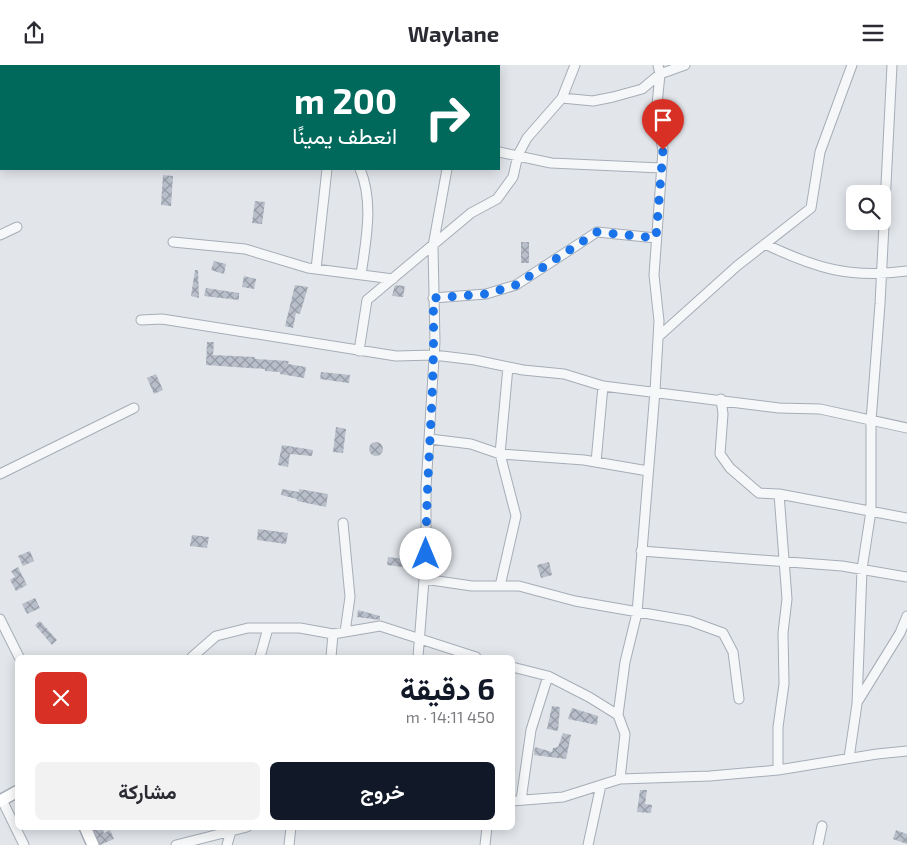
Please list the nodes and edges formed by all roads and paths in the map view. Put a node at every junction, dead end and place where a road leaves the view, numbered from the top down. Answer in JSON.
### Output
{"nodes":[{"id":1,"x":575,"y":65,"type":"edge"},
{"id":2,"x":685,"y":65,"type":"edge"},
{"id":3,"x":852,"y":65,"type":"edge"},
{"id":4,"x":892,"y":65,"type":"edge"},
{"id":5,"x":659,"y":70,"type":"edge"},
{"id":6,"x":562,"y":98,"type":"junction"},
{"id":7,"x":500,"y":152,"type":"edge"},
{"id":8,"x":518,"y":155,"type":"junction"},
{"id":9,"x":661,"y":169,"type":"junction"},
{"id":10,"x":327,"y":170,"type":"edge"},
{"id":11,"x":360,"y":170,"type":"edge"},
{"id":12,"x":447,"y":170,"type":"edge"},
{"id":13,"x":16,"y":227,"type":"dead end"},
{"id":14,"x":0,"y":235,"type":"edge"},
{"id":15,"x":656,"y":238,"type":"junction"},
{"id":16,"x":173,"y":242,"type":"dead end"},
{"id":17,"x":765,"y":244,"type":"junction"},
{"id":18,"x":433,"y":246,"type":"junction"},
{"id":19,"x":316,"y":269,"type":"junction"},
{"id":20,"x":907,"y":271,"type":"edge"},
{"id":21,"x":361,"y":275,"type":"junction"},
{"id":22,"x":882,"y":275,"type":"junction"},
{"id":23,"x":393,"y":279,"type":"junction"},
{"id":24,"x":433,"y":298,"type":"junction"},
{"id":25,"x":141,"y":320,"type":"dead end"},
{"id":26,"x":658,"y":337,"type":"junction"},
{"id":27,"x":359,"y":351,"type":"junction"},
{"id":28,"x":434,"y":355,"type":"junction"},
{"id":29,"x":508,"y":367,"type":"junction"},
{"id":30,"x":603,"y":386,"type":"junction"},
{"id":31,"x":655,"y":391,"type":"junction"},
{"id":32,"x":721,"y":399,"type":"junction"},
{"id":33,"x":134,"y":408,"type":"dead end"},
{"id":34,"x":871,"y":421,"type":"junction"},
{"id":35,"x":907,"y":427,"type":"edge"},
{"id":36,"x":430,"y":439,"type":"junction"},
{"id":37,"x":500,"y":454,"type":"junction"},
{"id":38,"x":596,"y":462,"type":"junction"},
{"id":39,"x":648,"y":471,"type":"junction"},
{"id":40,"x":0,"y":474,"type":"edge"},
{"id":41,"x":779,"y":494,"type":"junction"},
{"id":42,"x":871,"y":511,"type":"junction"},
{"id":43,"x":907,"y":518,"type":"edge"},
{"id":44,"x":343,"y":523,"type":"dead end"},
{"id":45,"x":641,"y":551,"type":"junction"},
{"id":46,"x":784,"y":561,"type":"junction"},
{"id":47,"x":862,"y":569,"type":"junction"},
{"id":48,"x":907,"y":577,"type":"edge"},
{"id":49,"x":424,"y":579,"type":"junction"},
{"id":50,"x":500,"y":586,"type":"junction"},
{"id":51,"x":637,"y":613,"type":"junction"},
{"id":52,"x":907,"y":616,"type":"edge"},
{"id":53,"x":0,"y":619,"type":"edge"},
{"id":54,"x":268,"y":628,"type":"junction"},
{"id":55,"x":345,"y":632,"type":"junction"},
{"id":56,"x":333,"y":634,"type":"junction"},
{"id":57,"x":419,"y":639,"type":"junction"},
{"id":58,"x":19,"y":655,"type":"edge"},
{"id":59,"x":194,"y":655,"type":"edge"},
{"id":60,"x":261,"y":655,"type":"edge"},
{"id":61,"x":331,"y":655,"type":"edge"},
{"id":62,"x":418,"y":655,"type":"edge"},
{"id":63,"x":470,"y":655,"type":"edge"},
{"id":64,"x":515,"y":668,"type":"edge"},
{"id":65,"x":548,"y":676,"type":"junction"},
{"id":66,"x":739,"y":699,"type":"dead end"},
{"id":67,"x":857,"y":704,"type":"junction"},
{"id":68,"x":618,"y":715,"type":"junction"},
{"id":69,"x":907,"y":751,"type":"edge"},
{"id":70,"x":849,"y":758,"type":"junction"},
{"id":71,"x":778,"y":770,"type":"junction"},
{"id":72,"x":620,"y":779,"type":"junction"},
{"id":73,"x":601,"y":785,"type":"junction"},
{"id":74,"x":15,"y":793,"type":"edge"},
{"id":75,"x":517,"y":800,"type":"edge"},
{"id":76,"x":1,"y":801,"type":"edge"},
{"id":77,"x":822,"y":826,"type":"dead end"},
{"id":78,"x":15,"y":828,"type":"edge"},
{"id":79,"x":16,"y":830,"type":"edge"},
{"id":80,"x":86,"y":830,"type":"edge"},
{"id":81,"x":228,"y":830,"type":"edge"},
{"id":82,"x":232,"y":830,"type":"edge"},
{"id":83,"x":291,"y":830,"type":"edge"},
{"id":84,"x":487,"y":830,"type":"edge"},
{"id":85,"x":24,"y":845,"type":"edge"},
{"id":86,"x":93,"y":845,"type":"edge"},
{"id":87,"x":176,"y":845,"type":"edge"},
{"id":88,"x":227,"y":845,"type":"edge"},
{"id":89,"x":290,"y":845,"type":"edge"},
{"id":90,"x":485,"y":845,"type":"edge"},
{"id":91,"x":588,"y":845,"type":"edge"},
{"id":92,"x":818,"y":845,"type":"edge"}],
"edges":[{"from":1,"to":6,"type":"street"},
{"from":2,"to":5,"type":"street"},
{"from":3,"to":17,"type":"street"},
{"from":4,"to":22,"type":"street"},
{"from":5,"to":6,"type":"street"},
{"from":5,"to":9,"type":"street"},
{"from":6,"to":8,"type":"street"},
{"from":7,"to":8,"type":"street"},
{"from":8,"to":9,"type":"street"},
{"from":8,"to":18,"type":"street"},
{"from":9,"to":15,"type":"street"},
{"from":10,"to":19,"type":"street"},
{"from":11,"to":21,"type":"street"},
{"from":12,"to":18,"type":"street"},
{"from":13,"to":14,"type":"street"},
{"from":15,"to":24,"type":"street"},
{"from":15,"to":26,"type":"street"},
{"from":16,"to":19,"type":"street"},
{"from":17,"to":22,"type":"street"},
{"from":17,"to":26,"type":"street"},
{"from":18,"to":23,"type":"street"},
{"from":18,"to":24,"type":"street"},
{"from":19,"to":21,"type":"street"},
{"from":20,"to":22,"type":"street"},
{"from":21,"to":23,"type":"street"},
{"from":22,"to":34,"type":"street"},
{"from":23,"to":27,"type":"street"},
{"from":24,"to":28,"type":"street"},
{"from":25,"to":27,"type":"street"},
{"from":26,"to":31,"type":"street"},
{"from":27,"to":28,"type":"street"},
{"from":28,"to":29,"type":"street"},
{"from":28,"to":36,"type":"street"},
{"from":29,"to":30,"type":"street"},
{"from":29,"to":37,"type":"street"},
{"from":30,"to":31,"type":"street"},
{"from":30,"to":38,"type":"street"},
{"from":31,"to":32,"type":"street"},
{"from":31,"to":39,"type":"street"},
{"from":32,"to":34,"type":"street"},
{"from":32,"to":41,"type":"street"},
{"from":33,"to":40,"type":"street"},
{"from":34,"to":35,"type":"street"},
{"from":34,"to":42,"type":"street"},
{"from":36,"to":37,"type":"street"},
{"from":36,"to":49,"type":"street"},
{"from":37,"to":38,"type":"street"},
{"from":37,"to":50,"type":"street"},
{"from":38,"to":39,"type":"street"},
{"from":39,"to":45,"type":"street"},
{"from":41,"to":42,"type":"street"},
{"from":41,"to":46,"type":"street"},
{"from":42,"to":43,"type":"street"},
{"from":42,"to":47,"type":"street"},
{"from":44,"to":55,"type":"street"},
{"from":45,"to":46,"type":"street"},
{"from":45,"to":51,"type":"street"},
{"from":46,"to":47,"type":"street"},
{"from":46,"to":71,"type":"street"},
{"from":47,"to":48,"type":"street"},
{"from":47,"to":67,"type":"street"},
{"from":49,"to":50,"type":"street"},
{"from":49,"to":57,"type":"street"},
{"from":50,"to":51,"type":"street"},
{"from":51,"to":66,"type":"street"},
{"from":51,"to":68,"type":"street"},
{"from":52,"to":67,"type":"street"},
{"from":53,"to":58,"type":"street"},
{"from":54,"to":56,"type":"street"},
{"from":54,"to":59,"type":"street"},
{"from":54,"to":60,"type":"street"},
{"from":55,"to":56,"type":"street"},
{"from":55,"to":57,"type":"street"},
{"from":56,"to":61,"type":"street"},
{"from":57,"to":62,"type":"street"},
{"from":57,"to":63,"type":"street"},
{"from":64,"to":65,"type":"street"},
{"from":65,"to":68,"type":"street"},
{"from":65,"to":75,"type":"street"},
{"from":67,"to":70,"type":"street"},
{"from":68,"to":72,"type":"street"},
{"from":69,"to":70,"type":"street"},
{"from":70,"to":71,"type":"street"},
{"from":71,"to":72,"type":"street"},
{"from":72,"to":73,"type":"street"},
{"from":73,"to":75,"type":"street"},
{"from":73,"to":91,"type":"street"},
{"from":74,"to":76,"type":"street"},
{"from":76,"to":78,"type":"street"},
{"from":77,"to":92,"type":"street"},
{"from":79,"to":85,"type":"street"},
{"from":80,"to":86,"type":"street"},
{"from":81,"to":87,"type":"street"},
{"from":82,"to":88,"type":"street"},
{"from":83,"to":89,"type":"street"},
{"from":84,"to":90,"type":"street"}]}
